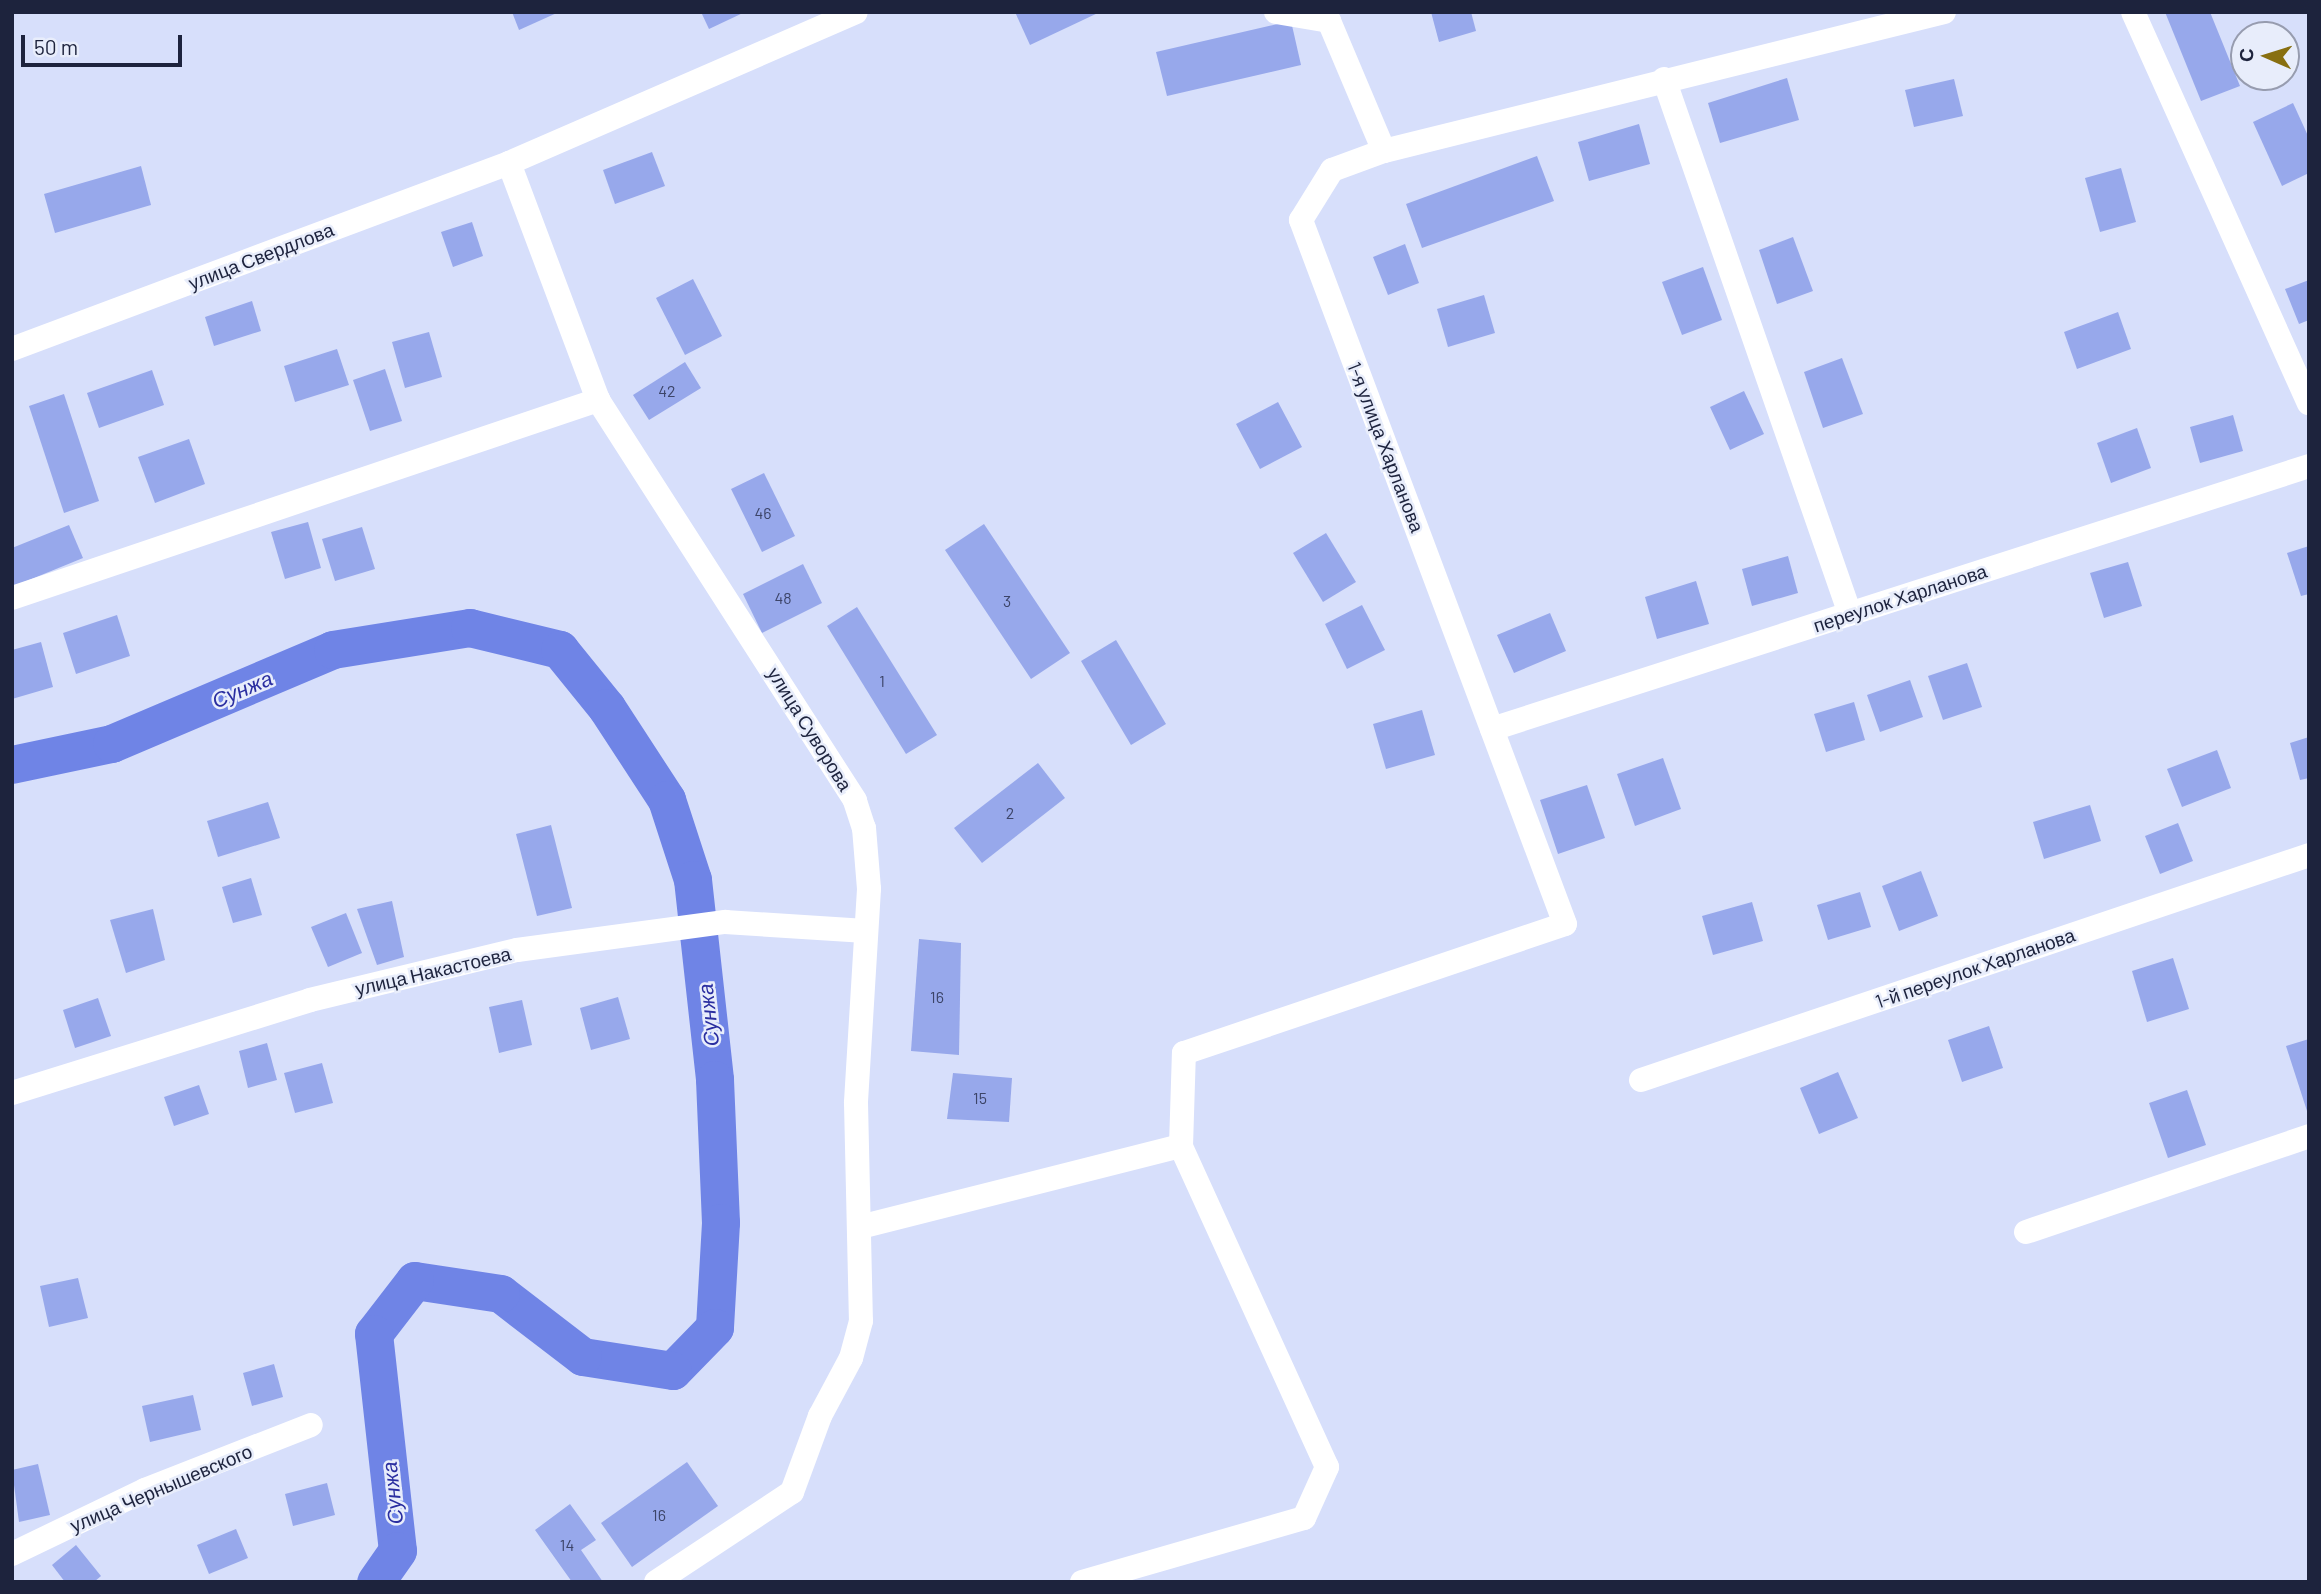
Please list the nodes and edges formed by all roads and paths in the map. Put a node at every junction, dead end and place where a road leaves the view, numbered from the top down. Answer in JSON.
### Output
{"nodes":[{"id":1,"x":856,"y":12,"type":"edge"},
{"id":2,"x":1276,"y":12,"type":"edge"},
{"id":3,"x":1944,"y":12,"type":"edge"},
{"id":4,"x":2133,"y":12,"type":"edge"},
{"id":5,"x":1664,"y":79,"type":"junction"},
{"id":6,"x":1384,"y":151,"type":"junction"},
{"id":7,"x":509,"y":163,"type":"junction"},
{"id":8,"x":12,"y":349,"type":"edge"},
{"id":9,"x":598,"y":400,"type":"junction"},
{"id":10,"x":2309,"y":403,"type":"edge"},
{"id":11,"x":2309,"y":466,"type":"edge"},
{"id":12,"x":12,"y":598,"type":"edge"},
{"id":13,"x":1850,"y":614,"type":"junction"},
{"id":14,"x":1492,"y":729,"type":"junction"},
{"id":15,"x":2309,"y":855,"type":"edge"},
{"id":16,"x":866,"y":931,"type":"junction"},
{"id":17,"x":1641,"y":1080,"type":"dead end"},
{"id":18,"x":12,"y":1093,"type":"edge"},
{"id":19,"x":2309,"y":1136,"type":"edge"},
{"id":20,"x":1181,"y":1146,"type":"junction"},
{"id":21,"x":860,"y":1227,"type":"junction"},
{"id":22,"x":2026,"y":1231,"type":"dead end"},
{"id":23,"x":311,"y":1425,"type":"dead end"},
{"id":24,"x":12,"y":1554,"type":"edge"},
{"id":25,"x":656,"y":1582,"type":"edge"},
{"id":26,"x":1082,"y":1582,"type":"edge"}],
"edges":[{"from":1,"to":7,"type":"street","name":"улица Свердлова"},
{"from":2,"to":6,"type":"street"},
{"from":3,"to":5,"type":"street"},
{"from":4,"to":10,"type":"street"},
{"from":5,"to":6,"type":"street"},
{"from":5,"to":13,"type":"street"},
{"from":6,"to":14,"type":"street","name":"1-я улица Харланова"},
{"from":7,"to":8,"type":"street","name":"улица Свердлова"},
{"from":7,"to":9,"type":"street","name":"улица Суворова"},
{"from":9,"to":12,"type":"street"},
{"from":9,"to":16,"type":"street","name":"улица Суворова"},
{"from":11,"to":13,"type":"street","name":"переулок Харланова"},
{"from":13,"to":14,"type":"street","name":"переулок Харланова"},
{"from":14,"to":20,"type":"street"},
{"from":15,"to":17,"type":"street","name":"1-й переулок Харланова"},
{"from":16,"to":18,"type":"street","name":"улица Накастоева"},
{"from":16,"to":21,"type":"street","name":"улица Суворова"},
{"from":19,"to":22,"type":"street"},
{"from":20,"to":21,"type":"street"},
{"from":20,"to":26,"type":"street"},
{"from":21,"to":25,"type":"street","name":"улица Суворова"},
{"from":23,"to":24,"type":"street","name":"улица Чернышевского"}]}
